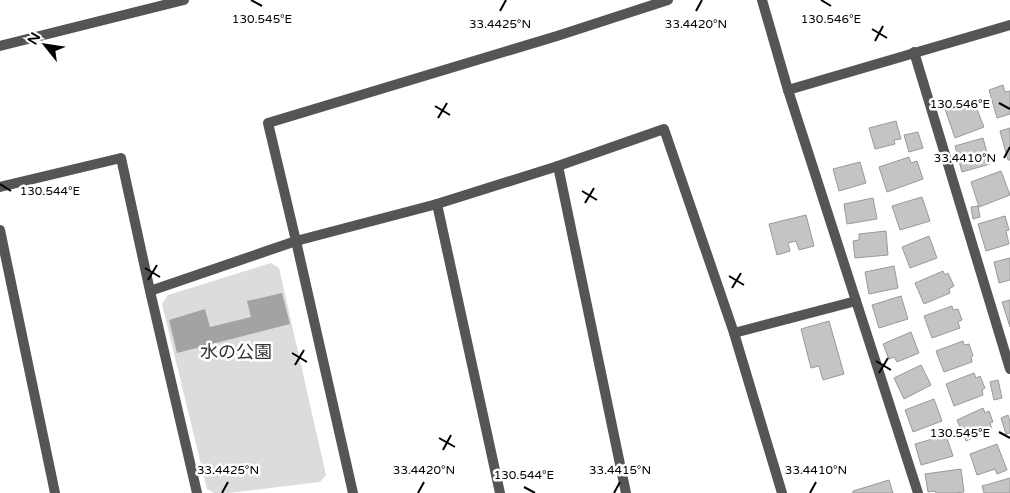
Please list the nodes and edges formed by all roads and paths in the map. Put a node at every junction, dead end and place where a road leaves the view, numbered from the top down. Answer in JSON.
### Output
{"nodes":[{"id":1,"x":184,"y":0,"type":"edge"},
{"id":2,"x":668,"y":0,"type":"edge"},
{"id":3,"x":762,"y":0,"type":"edge"},
{"id":4,"x":1010,"y":25,"type":"edge"},
{"id":5,"x":0,"y":46,"type":"edge"},
{"id":6,"x":914,"y":52,"type":"junction"},
{"id":7,"x":788,"y":90,"type":"junction"},
{"id":8,"x":558,"y":166,"type":"junction"},
{"id":9,"x":0,"y":187,"type":"edge"},
{"id":10,"x":437,"y":204,"type":"junction"},
{"id":11,"x":0,"y":230,"type":"edge"},
{"id":12,"x":296,"y":241,"type":"junction"},
{"id":13,"x":150,"y":291,"type":"junction"},
{"id":14,"x":856,"y":301,"type":"junction"},
{"id":15,"x":734,"y":333,"type":"junction"},
{"id":16,"x":1010,"y":369,"type":"edge"},
{"id":17,"x":55,"y":493,"type":"edge"},
{"id":18,"x":198,"y":493,"type":"edge"},
{"id":19,"x":352,"y":493,"type":"edge"},
{"id":20,"x":500,"y":493,"type":"edge"},
{"id":21,"x":626,"y":493,"type":"edge"},
{"id":22,"x":782,"y":493,"type":"edge"},
{"id":23,"x":918,"y":493,"type":"edge"}],
"edges":[{"from":1,"to":5,"type":"street"},
{"from":2,"to":12,"type":"street"},
{"from":3,"to":7,"type":"street"},
{"from":4,"to":6,"type":"street"},
{"from":6,"to":7,"type":"street"},
{"from":6,"to":16,"type":"street"},
{"from":7,"to":14,"type":"street"},
{"from":8,"to":10,"type":"street"},
{"from":8,"to":15,"type":"street"},
{"from":8,"to":21,"type":"street"},
{"from":9,"to":13,"type":"street"},
{"from":10,"to":12,"type":"street"},
{"from":10,"to":20,"type":"street"},
{"from":11,"to":17,"type":"street"},
{"from":12,"to":13,"type":"street"},
{"from":12,"to":19,"type":"street"},
{"from":13,"to":18,"type":"street"},
{"from":14,"to":15,"type":"street"},
{"from":14,"to":23,"type":"street"},
{"from":15,"to":22,"type":"street"}]}
